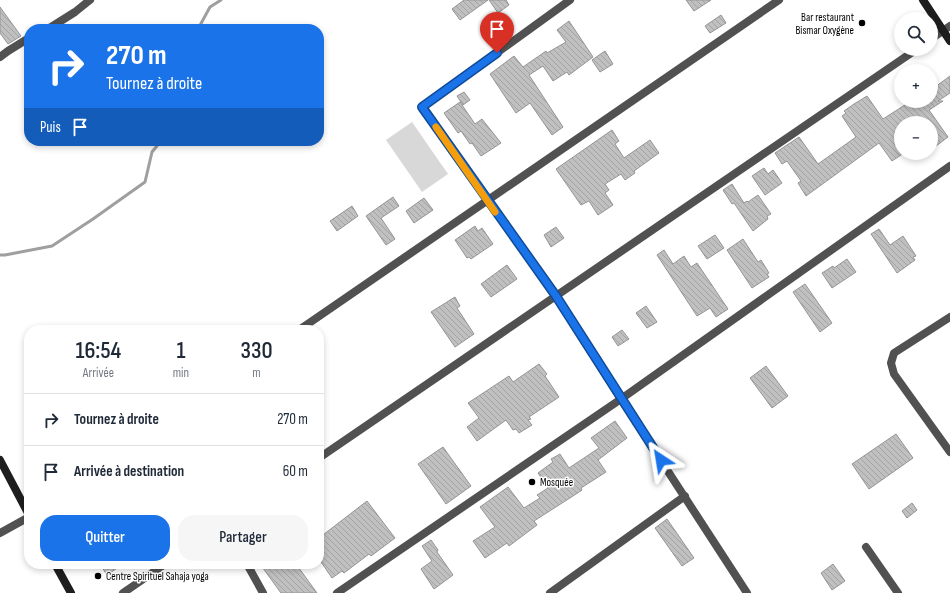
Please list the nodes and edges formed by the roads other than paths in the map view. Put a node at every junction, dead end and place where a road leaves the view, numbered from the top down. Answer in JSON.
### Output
{"nodes":[{"id":1,"x":90,"y":0,"type":"edge"},
{"id":2,"x":570,"y":0,"type":"edge"},
{"id":3,"x":779,"y":0,"type":"edge"},
{"id":4,"x":922,"y":0,"type":"edge"},
{"id":5,"x":56,"y":24,"type":"edge"},
{"id":6,"x":947,"y":29,"type":"edge"},
{"id":7,"x":938,"y":35,"type":"edge"},
{"id":8,"x":24,"y":41,"type":"edge"},
{"id":9,"x":950,"y":41,"type":"edge"},
{"id":10,"x":907,"y":56,"type":"edge"},
{"id":11,"x":0,"y":57,"type":"edge"},
{"id":12,"x":950,"y":166,"type":"edge"},
{"id":13,"x":488,"y":201,"type":"junction"},
{"id":14,"x":556,"y":296,"type":"junction"},
{"id":15,"x":950,"y":317,"type":"edge"},
{"id":16,"x":306,"y":325,"type":"edge"},
{"id":17,"x":621,"y":399,"type":"junction"},
{"id":18,"x":950,"y":452,"type":"edge"},
{"id":19,"x":324,"y":455,"type":"edge"},
{"id":20,"x":0,"y":460,"type":"edge"},
{"id":21,"x":685,"y":496,"type":"junction"},
{"id":22,"x":24,"y":506,"type":"edge"},
{"id":23,"x":24,"y":519,"type":"edge"},
{"id":24,"x":0,"y":532,"type":"edge"},
{"id":25,"x":866,"y":547,"type":"dead end"},
{"id":26,"x":58,"y":569,"type":"edge"},
{"id":27,"x":158,"y":569,"type":"edge"},
{"id":28,"x":250,"y":569,"type":"edge"},
{"id":29,"x":71,"y":593,"type":"edge"},
{"id":30,"x":123,"y":593,"type":"edge"},
{"id":31,"x":263,"y":593,"type":"edge"},
{"id":32,"x":337,"y":593,"type":"edge"},
{"id":33,"x":550,"y":593,"type":"edge"},
{"id":34,"x":747,"y":593,"type":"edge"},
{"id":35,"x":898,"y":593,"type":"edge"}],
"edges":[{"from":1,"to":5,"type":"street"},
{"from":2,"to":13,"type":"street"},
{"from":3,"to":13,"type":"street"},
{"from":4,"to":6,"type":"street"},
{"from":6,"to":7,"type":"street"},
{"from":6,"to":9,"type":"street"},
{"from":8,"to":11,"type":"street"},
{"from":10,"to":14,"type":"street"},
{"from":12,"to":17,"type":"street"},
{"from":13,"to":14,"type":"street"},
{"from":13,"to":16,"type":"street"},
{"from":14,"to":17,"type":"street"},
{"from":14,"to":19,"type":"street"},
{"from":15,"to":18,"type":"street"},
{"from":17,"to":21,"type":"street"},
{"from":17,"to":32,"type":"street"},
{"from":20,"to":22,"type":"street"},
{"from":21,"to":33,"type":"street"},
{"from":21,"to":34,"type":"street"},
{"from":23,"to":24,"type":"street"},
{"from":25,"to":35,"type":"street"},
{"from":26,"to":29,"type":"street"},
{"from":27,"to":30,"type":"street"},
{"from":28,"to":31,"type":"street"}]}
